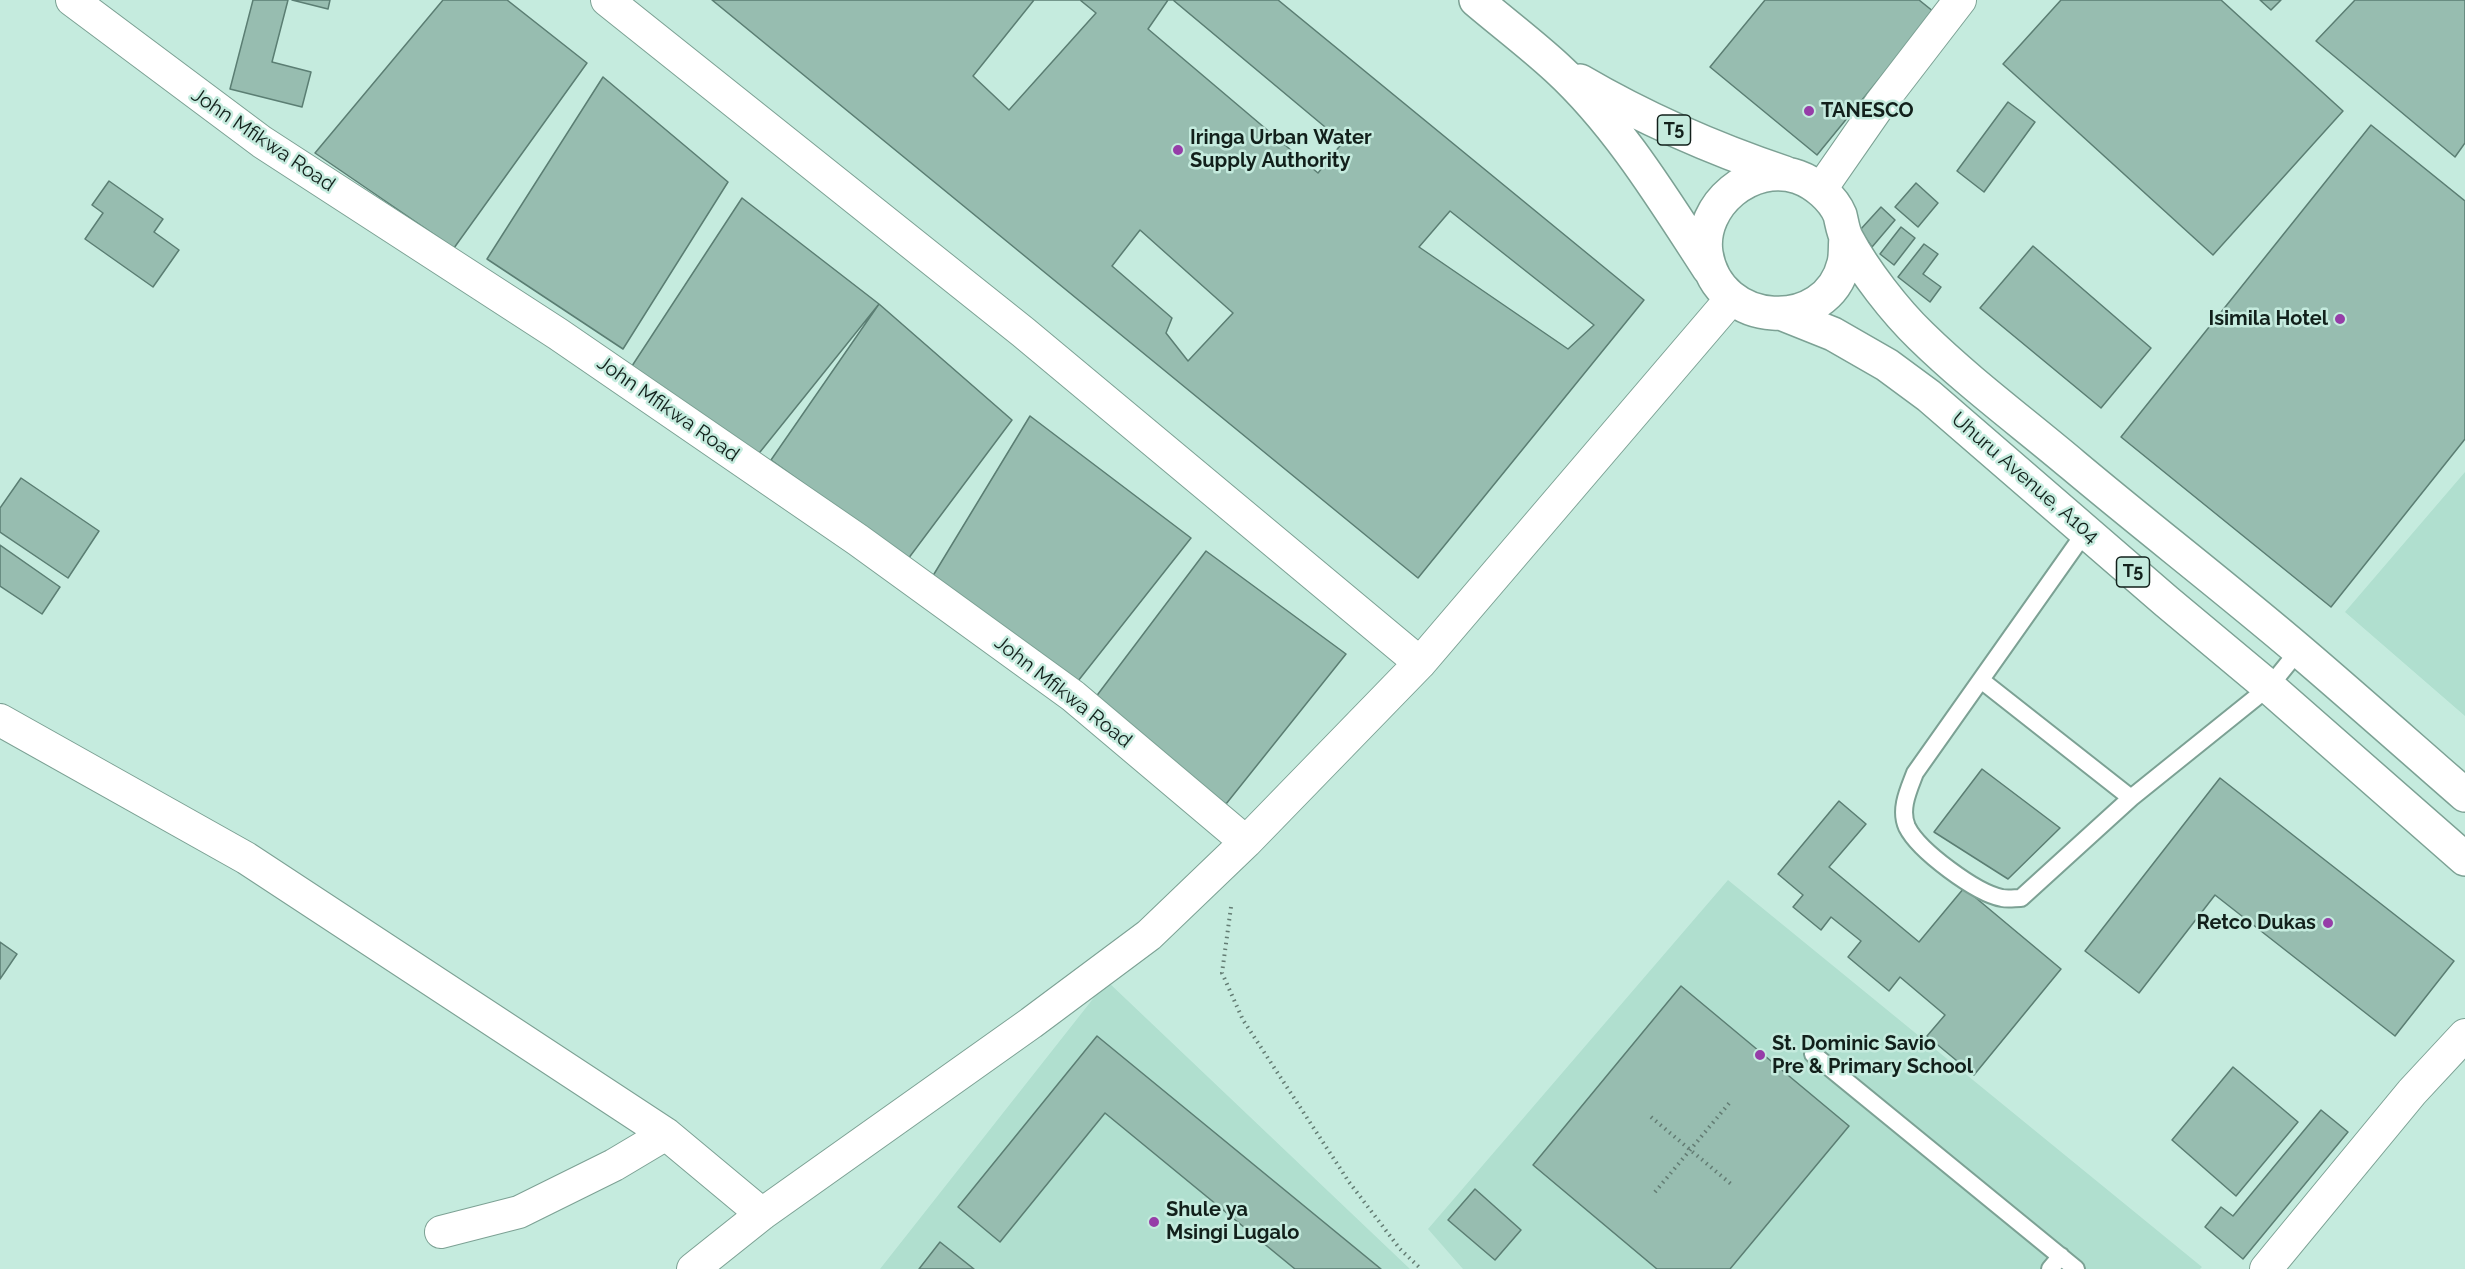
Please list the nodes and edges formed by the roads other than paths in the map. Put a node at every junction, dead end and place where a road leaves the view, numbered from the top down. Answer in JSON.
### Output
{"nodes":[{"id":1,"x":72,"y":0,"type":"edge"},
{"id":2,"x":607,"y":0,"type":"edge"},
{"id":3,"x":1476,"y":0,"type":"edge"},
{"id":4,"x":1960,"y":0,"type":"edge"},
{"id":5,"x":1558,"y":69,"type":"junction"},
{"id":6,"x":1808,"y":183,"type":"junction"},
{"id":7,"x":1846,"y":237,"type":"junction"},
{"id":8,"x":1723,"y":289,"type":"junction"},
{"id":9,"x":1783,"y":314,"type":"junction"},
{"id":10,"x":2086,"y":531,"type":"junction"},
{"id":11,"x":2299,"y":650,"type":"junction"},
{"id":12,"x":1420,"y":663,"type":"junction"},
{"id":13,"x":1981,"y":680,"type":"junction"},
{"id":14,"x":2269,"y":687,"type":"junction"},
{"id":15,"x":0,"y":720,"type":"edge"},
{"id":16,"x":2465,"y":795,"type":"edge"},
{"id":17,"x":2131,"y":798,"type":"junction"},
{"id":18,"x":1246,"y":842,"type":"junction"},
{"id":19,"x":2465,"y":859,"type":"edge"},
{"id":20,"x":2465,"y":1035,"type":"edge"},
{"id":21,"x":1813,"y":1054,"type":"dead end"},
{"id":22,"x":666,"y":1134,"type":"junction"},
{"id":23,"x":762,"y":1214,"type":"junction"},
{"id":24,"x":441,"y":1232,"type":"dead end"},
{"id":25,"x":2055,"y":1263,"type":"edge"},
{"id":26,"x":693,"y":1269,"type":"edge"},
{"id":27,"x":2076,"y":1269,"type":"edge"},
{"id":28,"x":2266,"y":1269,"type":"edge"}],
"edges":[{"from":1,"to":18,"type":"street","name":"John Mfikwa Road"},
{"from":2,"to":12,"type":"street"},
{"from":3,"to":5,"type":"highway","number":"T5"},
{"from":4,"to":6,"type":"street"},
{"from":5,"to":6,"type":"highway","number":"T5"},
{"from":5,"to":8,"type":"highway","number":"T5"},
{"from":6,"to":7,"type":"highway"},
{"from":6,"to":8,"type":"highway"},
{"from":7,"to":9,"type":"highway"},
{"from":7,"to":11,"type":"highway","name":"Uhuru Avenue, A104","number":"T5"},
{"from":8,"to":9,"type":"highway"},
{"from":8,"to":12,"type":"street"},
{"from":9,"to":10,"type":"highway","name":"Uhuru Avenue, A104","number":"T5"},
{"from":10,"to":13,"type":"lane"},
{"from":10,"to":14,"type":"highway","name":"Uhuru Avenue, A104","number":"T5"},
{"from":11,"to":14,"type":"lane"},
{"from":11,"to":16,"type":"highway","name":"Uhuru Avenue, A104","number":"T5"},
{"from":12,"to":18,"type":"street"},
{"from":13,"to":17,"type":"lane"},
{"from":13,"to":17,"type":"lane"},
{"from":14,"to":17,"type":"lane"},
{"from":14,"to":19,"type":"highway","name":"Uhuru Avenue, A104","number":"T5"},
{"from":15,"to":22,"type":"street"},
{"from":18,"to":23,"type":"street"},
{"from":20,"to":28,"type":"street"},
{"from":21,"to":25,"type":"lane"},
{"from":22,"to":23,"type":"street"},
{"from":22,"to":24,"type":"street"},
{"from":23,"to":26,"type":"street"},
{"from":25,"to":27,"type":"lane"}]}
